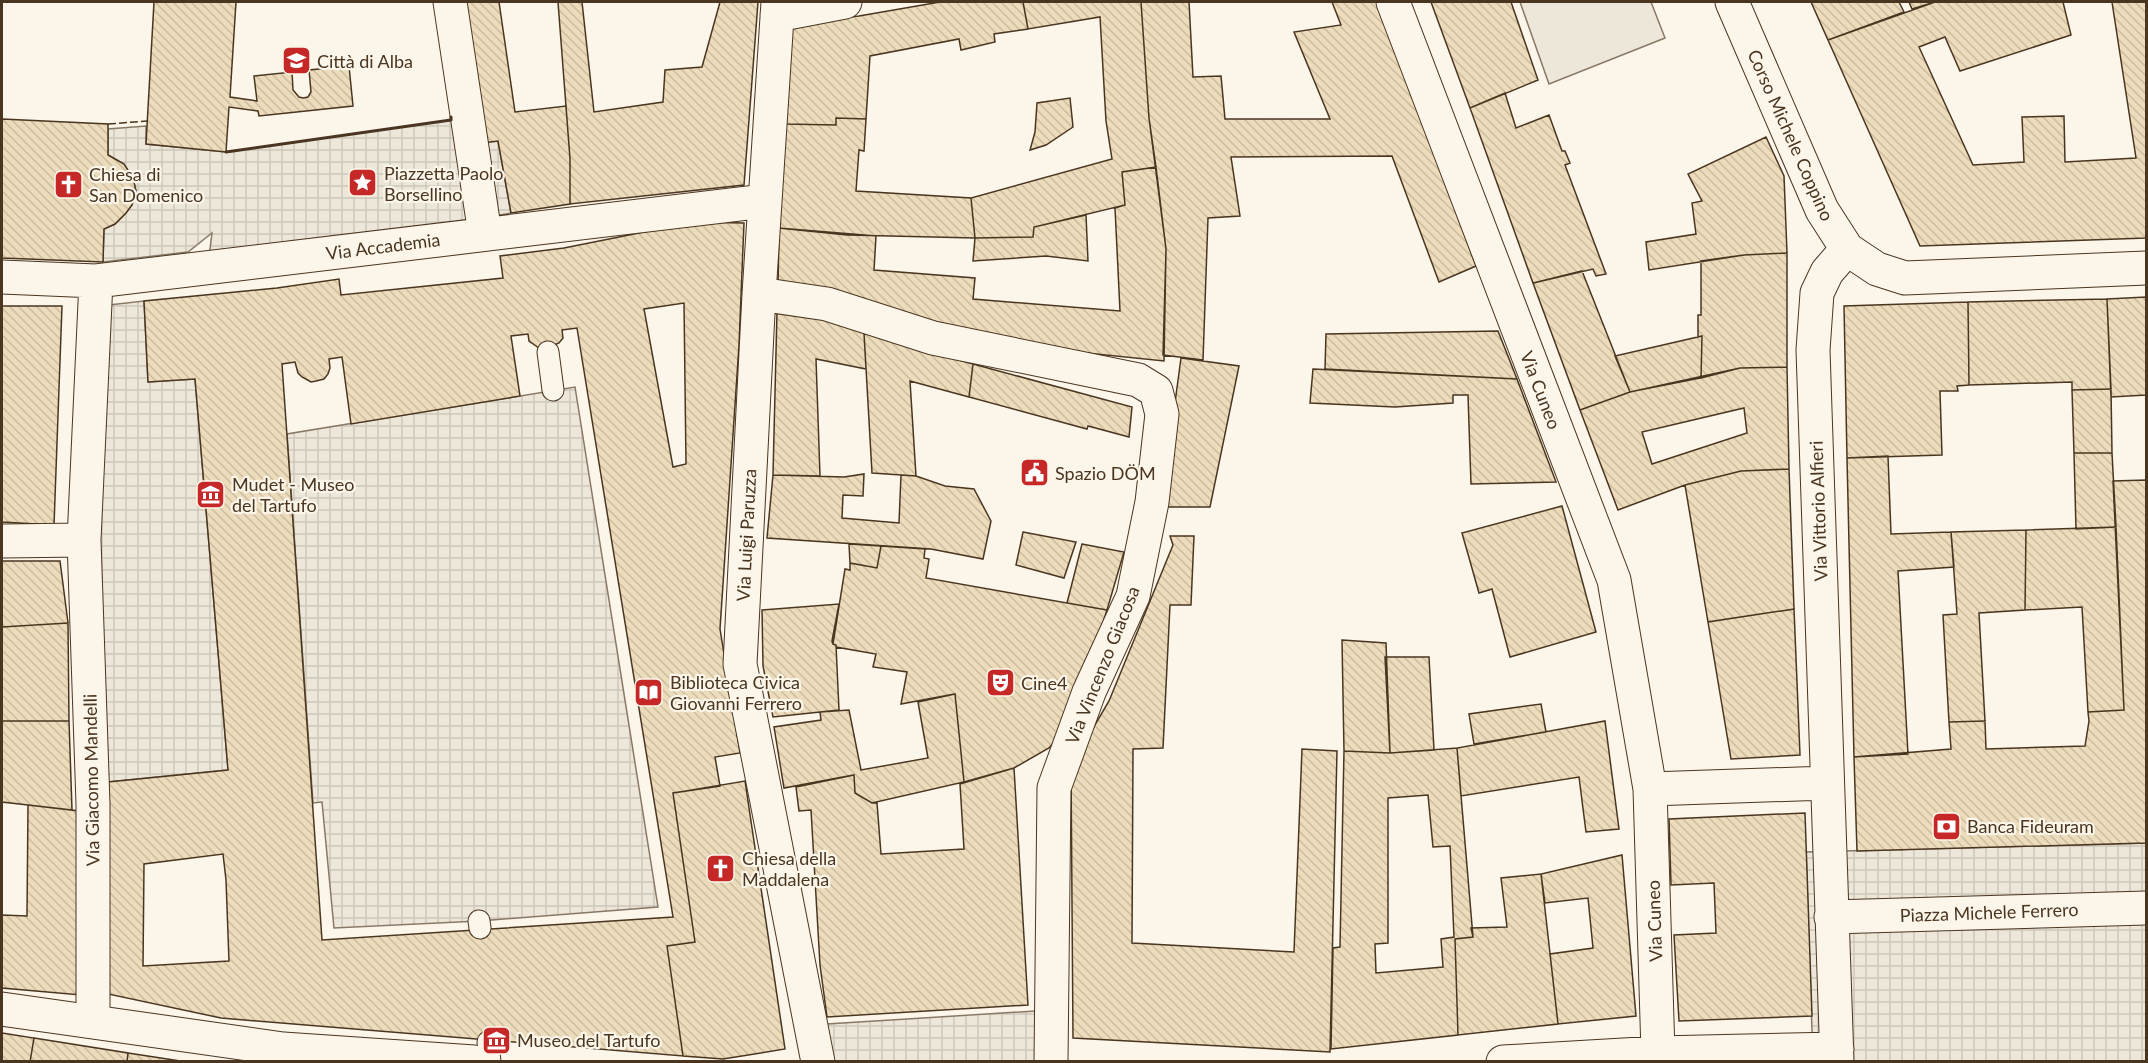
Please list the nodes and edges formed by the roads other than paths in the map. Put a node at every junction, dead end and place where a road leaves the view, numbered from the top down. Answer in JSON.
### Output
{"nodes":[{"id":1,"x":450,"y":2,"type":"edge"},
{"id":2,"x":845,"y":2,"type":"edge"},
{"id":3,"x":1393,"y":2,"type":"edge"},
{"id":4,"x":1732,"y":2,"type":"edge"},
{"id":5,"x":777,"y":8,"type":"edge"},
{"id":6,"x":765,"y":201,"type":"junction"},
{"id":7,"x":485,"y":234,"type":"junction"},
{"id":8,"x":1847,"y":249,"type":"junction"},
{"id":9,"x":2146,"y":268,"type":"edge"},
{"id":10,"x":2,"y":278,"type":"edge"},
{"id":11,"x":96,"y":281,"type":"junction"},
{"id":12,"x":759,"y":294,"type":"junction"},
{"id":13,"x":548,"y":352,"type":"dead end"},
{"id":14,"x":553,"y":390,"type":"dead end"},
{"id":15,"x":84,"y":540,"type":"junction"},
{"id":16,"x":2,"y":541,"type":"edge"},
{"id":17,"x":1826,"y":783,"type":"junction"},
{"id":18,"x":1650,"y":789,"type":"junction"},
{"id":19,"x":2146,"y":908,"type":"edge"},
{"id":20,"x":1831,"y":917,"type":"junction"},
{"id":21,"x":2,"y":1009,"type":"edge"},
{"id":22,"x":93,"y":1020,"type":"junction"},
{"id":23,"x":1658,"y":1053,"type":"junction"},
{"id":24,"x":283,"y":1055,"type":"edge"},
{"id":25,"x":484,"y":1055,"type":"edge"},
{"id":26,"x":1837,"y":1055,"type":"edge"},
{"id":27,"x":818,"y":1062,"type":"edge"},
{"id":28,"x":1051,"y":1062,"type":"edge"},
{"id":29,"x":1503,"y":1062,"type":"edge"}],
"edges":[{"from":1,"to":7,"type":"street"},
{"from":2,"to":5,"type":"street"},
{"from":3,"to":18,"type":"street","name":"Via Cuneo"},
{"from":4,"to":8,"type":"street","name":"Corso Michele Coppino"},
{"from":5,"to":6,"type":"street","name":"Via Luigi Paruzza"},
{"from":6,"to":7,"type":"street","name":"Via Accademia"},
{"from":6,"to":12,"type":"street","name":"Via Luigi Paruzza"},
{"from":7,"to":11,"type":"street","name":"Via Accademia"},
{"from":8,"to":9,"type":"street","name":"Corso Michele Coppino"},
{"from":8,"to":17,"type":"street","name":"Via Vittorio Alfieri"},
{"from":10,"to":11,"type":"street","name":"Via Accademia"},
{"from":11,"to":15,"type":"street","name":"Via Giacomo Mandelli"},
{"from":12,"to":27,"type":"street","name":"Via Luigi Paruzza"},
{"from":12,"to":28,"type":"street","name":"Via Vincenzo Giacosa"},
{"from":13,"to":14,"type":"lane"},
{"from":15,"to":16,"type":"street"},
{"from":15,"to":22,"type":"street","name":"Via Giacomo Mandelli"},
{"from":17,"to":18,"type":"street"},
{"from":17,"to":20,"type":"street"},
{"from":18,"to":23,"type":"street","name":"Via Cuneo"},
{"from":19,"to":20,"type":"street","name":"Piazza Michele Ferrero"},
{"from":20,"to":26,"type":"street"},
{"from":21,"to":22,"type":"street"},
{"from":22,"to":24,"type":"street"},
{"from":23,"to":26,"type":"street"},
{"from":23,"to":29,"type":"street"},
{"from":24,"to":25,"type":"street"}]}
